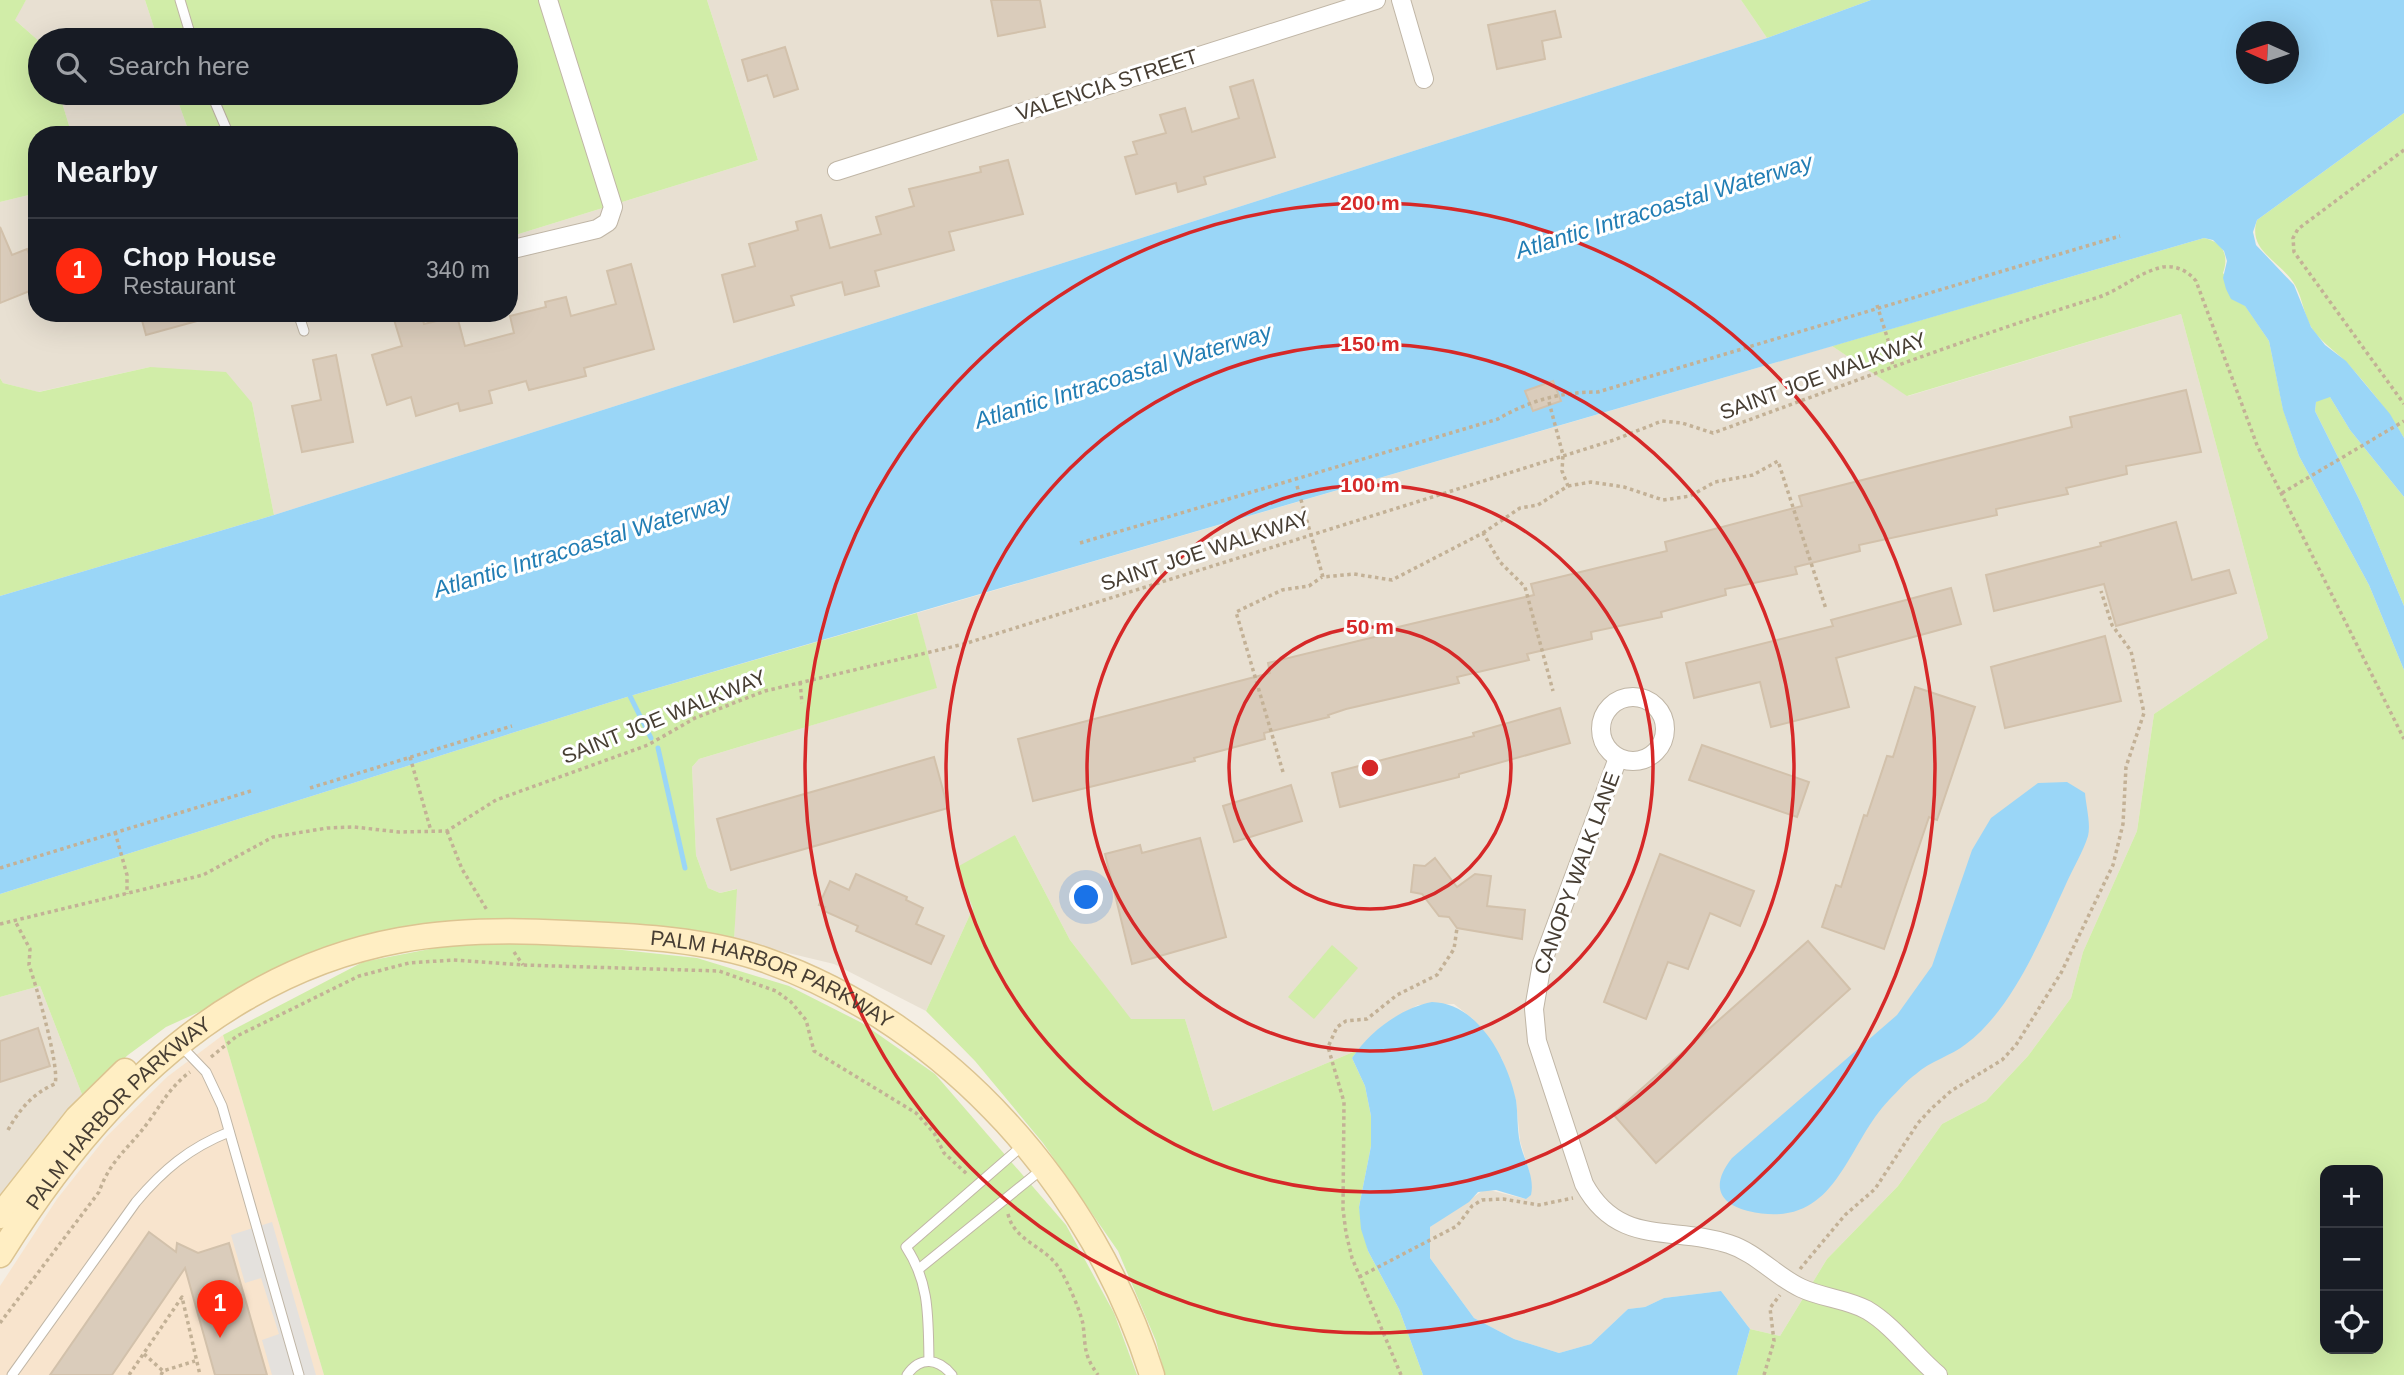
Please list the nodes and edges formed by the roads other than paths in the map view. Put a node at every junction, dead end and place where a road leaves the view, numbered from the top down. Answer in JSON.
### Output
{"nodes":[{"id":1,"x":180,"y":0,"type":"edge"},
{"id":2,"x":548,"y":0,"type":"edge"},
{"id":3,"x":1376,"y":0,"type":"edge"},
{"id":4,"x":1401,"y":0,"type":"edge"},
{"id":5,"x":188,"y":28,"type":"edge"},
{"id":6,"x":1424,"y":79,"type":"dead end"},
{"id":7,"x":216,"y":105,"type":"edge"},
{"id":8,"x":225,"y":126,"type":"edge"},
{"id":9,"x":837,"y":171,"type":"dead end"},
{"id":10,"x":518,"y":248,"type":"edge"},
{"id":11,"x":301,"y":322,"type":"edge"},
{"id":12,"x":304,"y":331,"type":"dead end"},
{"id":13,"x":1618,"y":758,"type":"dead end"},
{"id":14,"x":175,"y":1040,"type":"junction"},
{"id":15,"x":229,"y":1132,"type":"junction"},
{"id":16,"x":1024,"y":1144,"type":"junction"},
{"id":17,"x":1043,"y":1169,"type":"junction"},
{"id":18,"x":0,"y":1216,"type":"edge"},
{"id":19,"x":0,"y":1255,"type":"edge"},
{"id":20,"x":920,"y":1268,"type":"junction"},
{"id":21,"x":929,"y":1360,"type":"junction"},
{"id":22,"x":12,"y":1375,"type":"edge"},
{"id":23,"x":299,"y":1375,"type":"edge"},
{"id":24,"x":906,"y":1375,"type":"edge"},
{"id":25,"x":952,"y":1375,"type":"edge"},
{"id":26,"x":1152,"y":1375,"type":"edge"},
{"id":27,"x":1938,"y":1375,"type":"edge"}],
"edges":[{"from":1,"to":5,"type":"lane"},
{"from":2,"to":10,"type":"street"},
{"from":3,"to":9,"type":"street","name":"VALENCIA STREET"},
{"from":4,"to":6,"type":"street"},
{"from":7,"to":8,"type":"lane"},
{"from":11,"to":12,"type":"lane"},
{"from":13,"to":27,"type":"street","name":"CANOPY WALK LANE"},
{"from":14,"to":15,"type":"lane"},
{"from":14,"to":16,"type":"street","name":"PALM HARBOR PARKWAY"},
{"from":14,"to":18,"type":"street","name":"PALM HARBOR PARKWAY"},
{"from":14,"to":19,"type":"street","name":"PALM HARBOR PARKWAY"},
{"from":15,"to":22,"type":"lane"},
{"from":15,"to":23,"type":"lane"},
{"from":16,"to":17,"type":"street","name":"PALM HARBOR PARKWAY"},
{"from":16,"to":20,"type":"lane"},
{"from":17,"to":20,"type":"lane"},
{"from":17,"to":26,"type":"street","name":"PALM HARBOR PARKWAY"},
{"from":20,"to":21,"type":"lane"},
{"from":21,"to":24,"type":"lane"},
{"from":21,"to":25,"type":"lane"}]}
